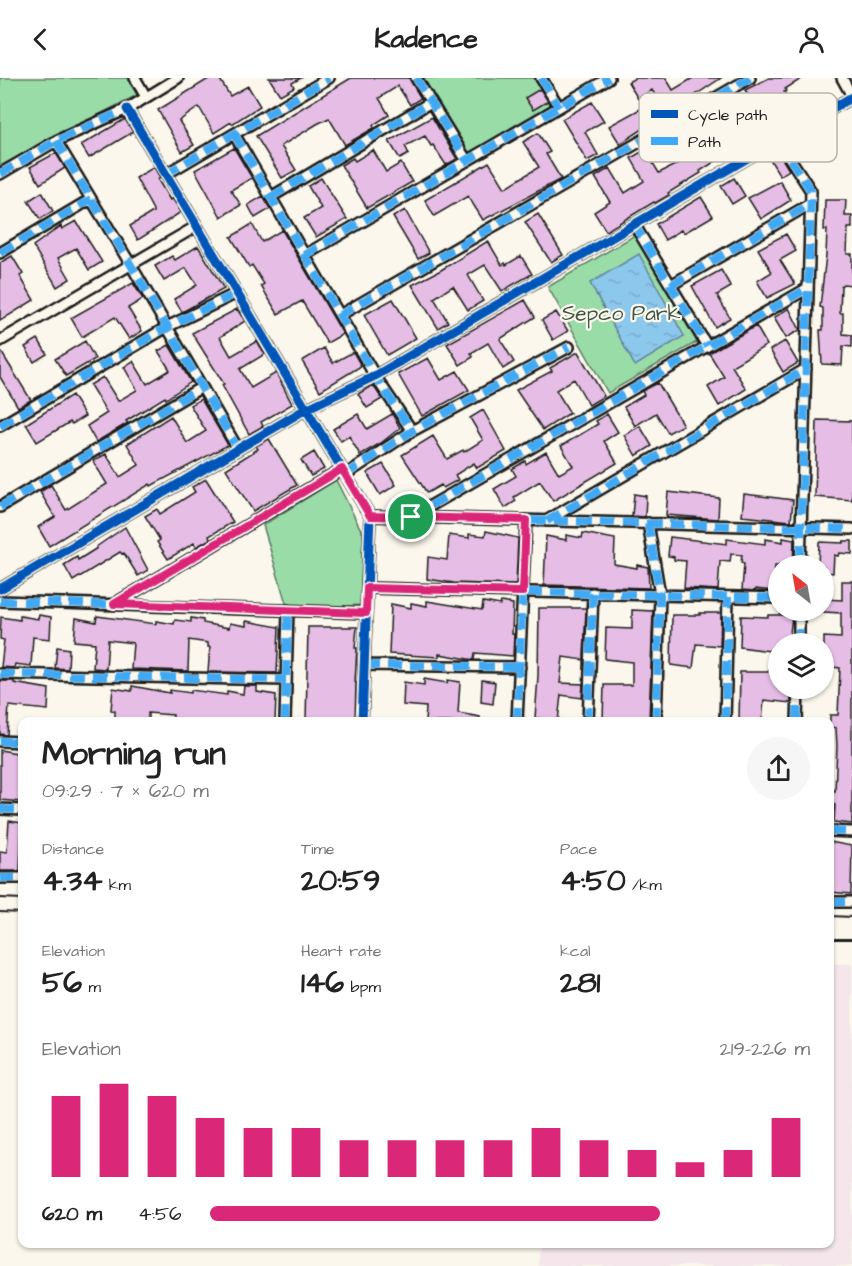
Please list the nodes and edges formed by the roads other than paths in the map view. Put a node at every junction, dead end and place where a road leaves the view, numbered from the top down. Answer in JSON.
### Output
{"nodes":[{"id":1,"x":135,"y":78,"type":"edge"},
{"id":2,"x":178,"y":78,"type":"edge"},
{"id":3,"x":329,"y":78,"type":"edge"},
{"id":4,"x":416,"y":78,"type":"edge"},
{"id":5,"x":541,"y":78,"type":"edge"},
{"id":6,"x":609,"y":78,"type":"edge"},
{"id":7,"x":750,"y":78,"type":"edge"},
{"id":8,"x":842,"y":78,"type":"edge"},
{"id":9,"x":724,"y":93,"type":"edge"},
{"id":10,"x":852,"y":96,"type":"edge"},
{"id":11,"x":146,"y":97,"type":"junction"},
{"id":12,"x":431,"y":102,"type":"junction"},
{"id":13,"x":837,"y":105,"type":"edge"},
{"id":14,"x":559,"y":107,"type":"junction"},
{"id":15,"x":127,"y":109,"type":"junction"},
{"id":16,"x":234,"y":134,"type":"junction"},
{"id":17,"x":56,"y":141,"type":"junction"},
{"id":18,"x":639,"y":142,"type":"edge"},
{"id":19,"x":467,"y":161,"type":"junction"},
{"id":20,"x":740,"y":162,"type":"edge"},
{"id":21,"x":792,"y":162,"type":"edge"},
{"id":22,"x":0,"y":174,"type":"edge"},
{"id":23,"x":166,"y":174,"type":"junction"},
{"id":24,"x":271,"y":197,"type":"junction"},
{"id":25,"x":91,"y":199,"type":"junction"},
{"id":26,"x":810,"y":204,"type":"junction"},
{"id":27,"x":634,"y":224,"type":"junction"},
{"id":28,"x":197,"y":226,"type":"junction"},
{"id":29,"x":0,"y":253,"type":"edge"},
{"id":30,"x":304,"y":255,"type":"junction"},
{"id":31,"x":131,"y":265,"type":"junction"},
{"id":32,"x":671,"y":285,"type":"junction"},
{"id":33,"x":808,"y":288,"type":"junction"},
{"id":34,"x":237,"y":293,"type":"junction"},
{"id":35,"x":340,"y":315,"type":"junction"},
{"id":36,"x":167,"y":327,"type":"junction"},
{"id":37,"x":0,"y":341,"type":"edge"},
{"id":38,"x":707,"y":346,"type":"junction"},
{"id":39,"x":569,"y":347,"type":"dead end"},
{"id":40,"x":806,"y":369,"type":"junction"},
{"id":41,"x":375,"y":376,"type":"junction"},
{"id":42,"x":202,"y":387,"type":"junction"},
{"id":43,"x":306,"y":408,"type":"junction"},
{"id":44,"x":0,"y":426,"type":"edge"},
{"id":45,"x":412,"y":431,"type":"junction"},
{"id":46,"x":238,"y":449,"type":"junction"},
{"id":47,"x":343,"y":472,"type":"junction"},
{"id":48,"x":0,"y":507,"type":"edge"},
{"id":49,"x":801,"y":514,"type":"junction"},
{"id":50,"x":370,"y":516,"type":"junction"},
{"id":51,"x":411,"y":517,"type":"junction"},
{"id":52,"x":526,"y":520,"type":"junction"},
{"id":53,"x":546,"y":521,"type":"junction"},
{"id":54,"x":648,"y":524,"type":"junction"},
{"id":55,"x":801,"y":527,"type":"junction"},
{"id":56,"x":817,"y":528,"type":"junction"},
{"id":57,"x":852,"y":529,"type":"edge"},
{"id":58,"x":800,"y":555,"type":"edge"},
{"id":59,"x":367,"y":588,"type":"junction"},
{"id":60,"x":0,"y":589,"type":"edge"},
{"id":61,"x":523,"y":592,"type":"junction"},
{"id":62,"x":593,"y":594,"type":"junction"},
{"id":63,"x":660,"y":595,"type":"junction"},
{"id":64,"x":728,"y":597,"type":"junction"},
{"id":65,"x":768,"y":598,"type":"edge"},
{"id":66,"x":0,"y":601,"type":"edge"},
{"id":67,"x":114,"y":604,"type":"junction"},
{"id":68,"x":288,"y":610,"type":"junction"},
{"id":69,"x":366,"y":613,"type":"junction"},
{"id":70,"x":364,"y":665,"type":"junction"},
{"id":71,"x":520,"y":667,"type":"junction"},
{"id":72,"x":0,"y":674,"type":"edge"},
{"id":73,"x":286,"y":680,"type":"junction"},
{"id":74,"x":798,"y":699,"type":"edge"},
{"id":75,"x":285,"y":717,"type":"edge"},
{"id":76,"x":362,"y":717,"type":"edge"},
{"id":77,"x":517,"y":717,"type":"edge"},
{"id":78,"x":588,"y":717,"type":"edge"},
{"id":79,"x":656,"y":717,"type":"edge"},
{"id":80,"x":726,"y":717,"type":"edge"},
{"id":81,"x":797,"y":717,"type":"edge"},
{"id":82,"x":0,"y":741,"type":"edge"},
{"id":83,"x":18,"y":742,"type":"edge"},
{"id":84,"x":0,"y":809,"type":"edge"},
{"id":85,"x":18,"y":810,"type":"edge"},
{"id":86,"x":834,"y":831,"type":"edge"},
{"id":87,"x":852,"y":832,"type":"edge"},
{"id":88,"x":0,"y":878,"type":"edge"},
{"id":89,"x":18,"y":878,"type":"edge"},
{"id":90,"x":0,"y":897,"type":"edge"},
{"id":91,"x":18,"y":898,"type":"edge"},
{"id":92,"x":834,"y":902,"type":"edge"},
{"id":93,"x":852,"y":902,"type":"edge"},
{"id":94,"x":0,"y":905,"type":"edge"},
{"id":95,"x":18,"y":906,"type":"edge"},
{"id":96,"x":834,"y":923,"type":"edge"},
{"id":97,"x":852,"y":924,"type":"edge"},
{"id":98,"x":834,"y":932,"type":"edge"},
{"id":99,"x":852,"y":932,"type":"edge"}],
"edges":[{"from":1,"to":11,"type":"street"},
{"from":2,"to":11,"type":"street"},
{"from":3,"to":16,"type":"street"},
{"from":4,"to":12,"type":"street"},
{"from":5,"to":14,"type":"street"},
{"from":6,"to":14,"type":"street"},
{"from":7,"to":9,"type":"street"},
{"from":8,"to":10,"type":"street"},
{"from":10,"to":13,"type":"street"},
{"from":11,"to":15,"type":"street"},
{"from":12,"to":19,"type":"street"},
{"from":12,"to":24,"type":"street"},
{"from":14,"to":19,"type":"street"},
{"from":15,"to":17,"type":"street"},
{"from":15,"to":23,"type":"street"},
{"from":16,"to":23,"type":"street"},
{"from":16,"to":24,"type":"street"},
{"from":17,"to":22,"type":"street"},
{"from":17,"to":25,"type":"street"},
{"from":18,"to":35,"type":"street"},
{"from":19,"to":30,"type":"street"},
{"from":20,"to":27,"type":"street"},
{"from":21,"to":26,"type":"street"},
{"from":23,"to":28,"type":"street"},
{"from":24,"to":30,"type":"street"},
{"from":25,"to":29,"type":"street"},
{"from":25,"to":31,"type":"street"},
{"from":26,"to":32,"type":"street"},
{"from":26,"to":33,"type":"street"},
{"from":27,"to":32,"type":"street"},
{"from":27,"to":41,"type":"street"},
{"from":28,"to":31,"type":"street"},
{"from":28,"to":34,"type":"street"},
{"from":30,"to":35,"type":"street"},
{"from":31,"to":36,"type":"street"},
{"from":31,"to":37,"type":"street"},
{"from":32,"to":38,"type":"street"},
{"from":33,"to":38,"type":"street"},
{"from":33,"to":40,"type":"street"},
{"from":34,"to":36,"type":"street"},
{"from":34,"to":43,"type":"street"},
{"from":35,"to":41,"type":"street"},
{"from":36,"to":42,"type":"street"},
{"from":36,"to":44,"type":"street"},
{"from":38,"to":51,"type":"street"},
{"from":39,"to":45,"type":"street"},
{"from":40,"to":49,"type":"street"},
{"from":40,"to":53,"type":"street"},
{"from":41,"to":43,"type":"street"},
{"from":41,"to":45,"type":"street"},
{"from":42,"to":46,"type":"street"},
{"from":42,"to":48,"type":"street"},
{"from":43,"to":46,"type":"street"},
{"from":43,"to":47,"type":"street"},
{"from":45,"to":47,"type":"street"},
{"from":46,"to":60,"type":"street"},
{"from":47,"to":50,"type":"street"},
{"from":47,"to":67,"type":"street"},
{"from":49,"to":55,"type":"street"},
{"from":49,"to":56,"type":"street"},
{"from":50,"to":51,"type":"street"},
{"from":50,"to":59,"type":"street"},
{"from":51,"to":52,"type":"street"},
{"from":52,"to":53,"type":"street"},
{"from":52,"to":61,"type":"street"},
{"from":53,"to":54,"type":"street"},
{"from":54,"to":55,"type":"street"},
{"from":54,"to":63,"type":"street"},
{"from":55,"to":56,"type":"street"},
{"from":55,"to":58,"type":"street"},
{"from":56,"to":57,"type":"street"},
{"from":59,"to":61,"type":"street"},
{"from":59,"to":69,"type":"street"},
{"from":61,"to":62,"type":"street"},
{"from":61,"to":71,"type":"street"},
{"from":62,"to":63,"type":"street"},
{"from":62,"to":78,"type":"street"},
{"from":63,"to":64,"type":"street"},
{"from":63,"to":79,"type":"street"},
{"from":64,"to":65,"type":"street"},
{"from":64,"to":80,"type":"street"},
{"from":66,"to":67,"type":"street"},
{"from":67,"to":68,"type":"street"},
{"from":68,"to":69,"type":"street"},
{"from":68,"to":73,"type":"street"},
{"from":69,"to":70,"type":"street"},
{"from":70,"to":71,"type":"street"},
{"from":70,"to":76,"type":"street"},
{"from":71,"to":77,"type":"street"},
{"from":72,"to":73,"type":"street"},
{"from":73,"to":75,"type":"street"},
{"from":74,"to":81,"type":"street"},
{"from":82,"to":83,"type":"street"},
{"from":84,"to":85,"type":"street"},
{"from":86,"to":87,"type":"street"},
{"from":88,"to":89,"type":"street"},
{"from":90,"to":91,"type":"street"},
{"from":92,"to":93,"type":"street"},
{"from":94,"to":95,"type":"street"},
{"from":96,"to":97,"type":"street"},
{"from":98,"to":99,"type":"street"}]}
